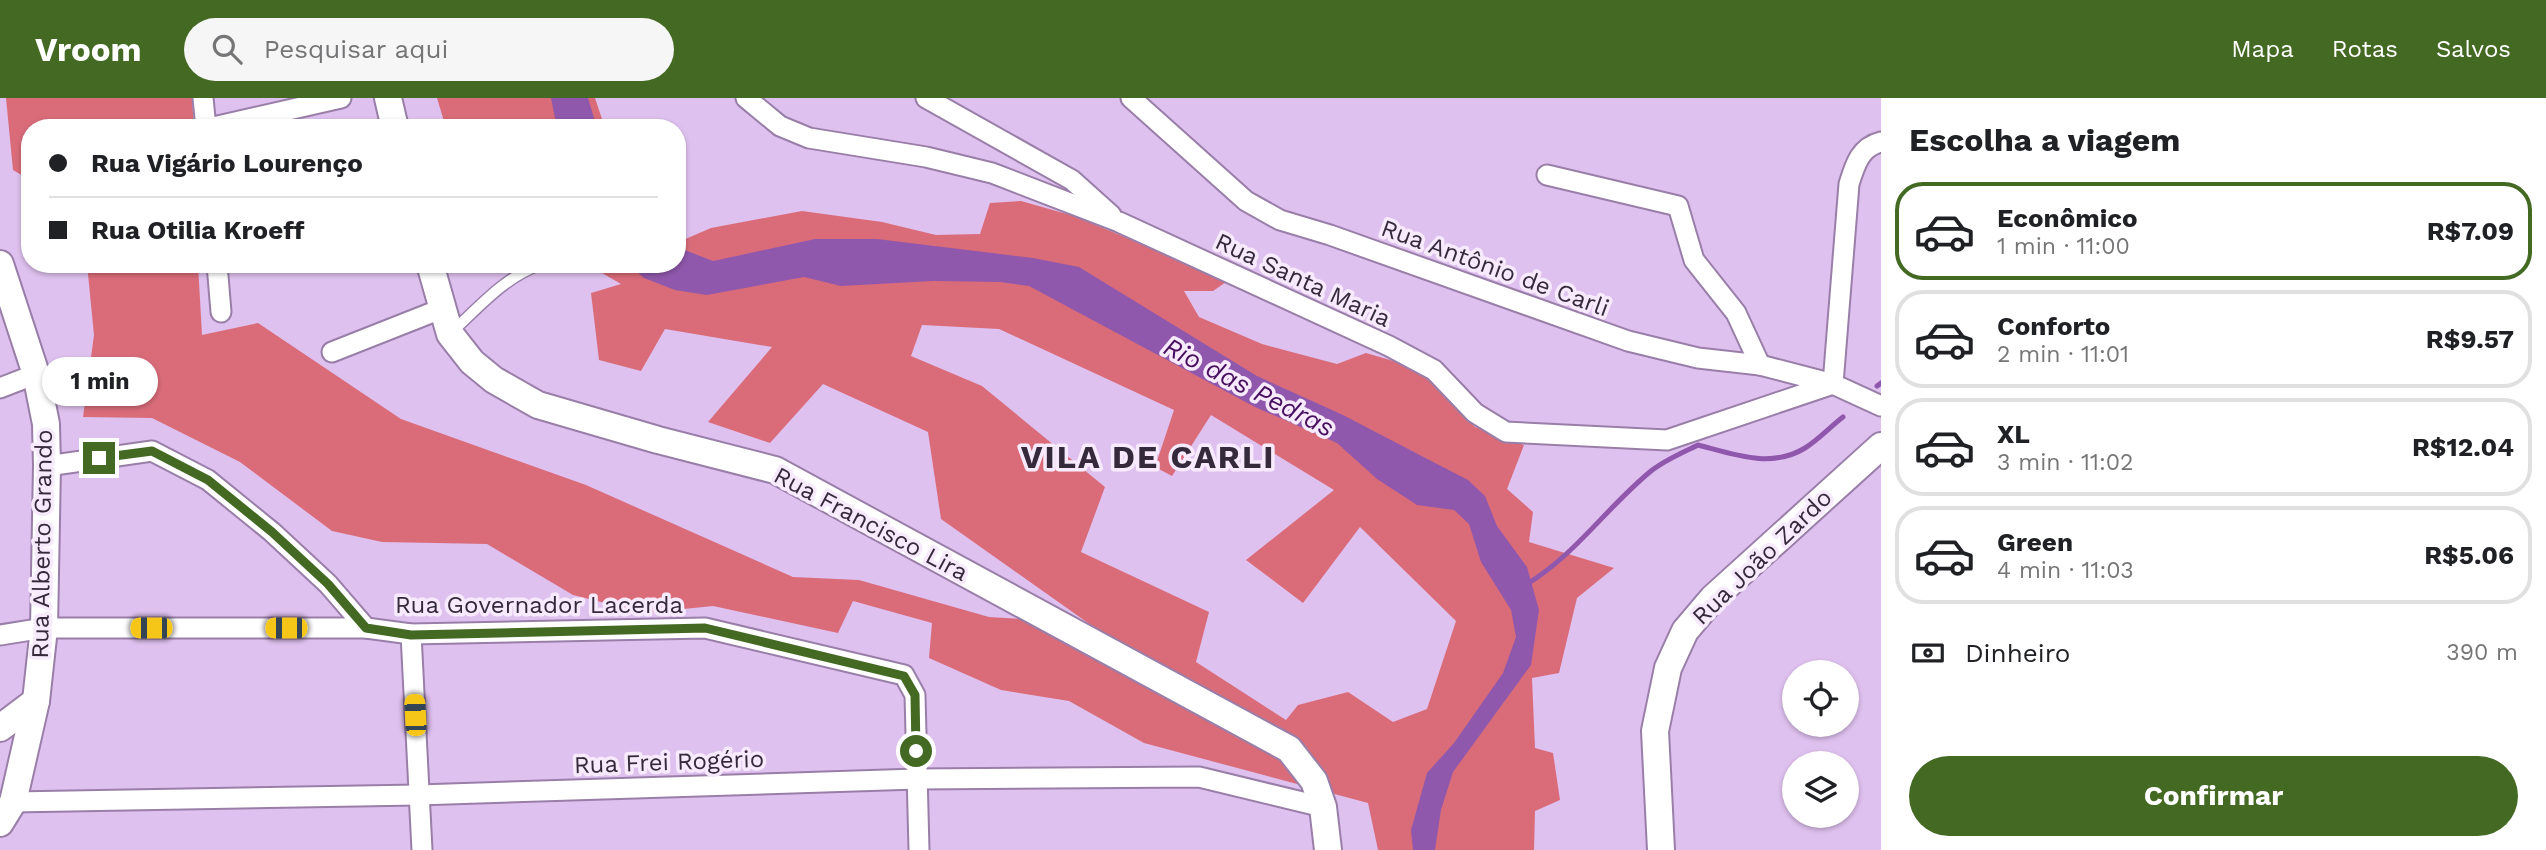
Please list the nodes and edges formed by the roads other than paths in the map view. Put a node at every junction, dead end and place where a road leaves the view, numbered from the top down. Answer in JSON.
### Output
{"nodes":[{"id":1,"x":203,"y":98,"type":"edge"},
{"id":2,"x":341,"y":98,"type":"edge"},
{"id":3,"x":388,"y":98,"type":"edge"},
{"id":4,"x":746,"y":98,"type":"edge"},
{"id":5,"x":926,"y":98,"type":"edge"},
{"id":6,"x":1131,"y":98,"type":"edge"},
{"id":7,"x":206,"y":119,"type":"edge"},
{"id":8,"x":247,"y":119,"type":"edge"},
{"id":9,"x":394,"y":119,"type":"edge"},
{"id":10,"x":1881,"y":142,"type":"edge"},
{"id":11,"x":1547,"y":175,"type":"dead end"},
{"id":12,"x":1119,"y":222,"type":"junction"},
{"id":13,"x":0,"y":264,"type":"edge"},
{"id":14,"x":218,"y":273,"type":"edge"},
{"id":15,"x":432,"y":273,"type":"edge"},
{"id":16,"x":518,"y":273,"type":"edge"},
{"id":17,"x":441,"y":309,"type":"junction"},
{"id":18,"x":221,"y":312,"type":"dead end"},
{"id":19,"x":450,"y":334,"type":"junction"},
{"id":20,"x":332,"y":352,"type":"dead end"},
{"id":21,"x":1760,"y":365,"type":"junction"},
{"id":22,"x":36,"y":374,"type":"junction"},
{"id":23,"x":1833,"y":384,"type":"junction"},
{"id":24,"x":0,"y":388,"type":"edge"},
{"id":25,"x":1881,"y":406,"type":"edge"},
{"id":26,"x":1881,"y":446,"type":"edge"},
{"id":27,"x":47,"y":466,"type":"junction"},
{"id":28,"x":44,"y":628,"type":"junction"},
{"id":29,"x":366,"y":628,"type":"junction"},
{"id":30,"x":0,"y":635,"type":"edge"},
{"id":31,"x":411,"y":635,"type":"junction"},
{"id":32,"x":36,"y":701,"type":"junction"},
{"id":33,"x":0,"y":728,"type":"edge"},
{"id":34,"x":917,"y":779,"type":"junction"},
{"id":35,"x":418,"y":795,"type":"junction"},
{"id":36,"x":1323,"y":807,"type":"junction"},
{"id":37,"x":7,"y":812,"type":"edge"},
{"id":38,"x":422,"y":850,"type":"edge"},
{"id":39,"x":919,"y":850,"type":"edge"},
{"id":40,"x":1328,"y":850,"type":"edge"},
{"id":41,"x":1661,"y":850,"type":"edge"}],
"edges":[{"from":1,"to":7,"type":"street"},
{"from":2,"to":8,"type":"street"},
{"from":3,"to":9,"type":"street"},
{"from":4,"to":12,"type":"street","name":"Rua Santa Maria"},
{"from":5,"to":12,"type":"street"},
{"from":6,"to":21,"type":"street","name":"Rua Antônio de Carli"},
{"from":10,"to":23,"type":"street"},
{"from":11,"to":21,"type":"street"},
{"from":12,"to":23,"type":"street","name":"Rua Santa Maria"},
{"from":13,"to":22,"type":"street","name":"Rua Alberto Grando"},
{"from":14,"to":18,"type":"street"},
{"from":15,"to":17,"type":"street","name":"Rua Francisco Lira"},
{"from":16,"to":19,"type":"lane"},
{"from":17,"to":19,"type":"street","name":"Rua Francisco Lira"},
{"from":17,"to":20,"type":"street"},
{"from":19,"to":36,"type":"street","name":"Rua Francisco Lira"},
{"from":21,"to":23,"type":"street","name":"Rua Antônio de Carli"},
{"from":22,"to":24,"type":"street"},
{"from":22,"to":27,"type":"street","name":"Rua Alberto Grando"},
{"from":23,"to":25,"type":"street","name":"Rua Antônio de Carli"},
{"from":26,"to":41,"type":"street","name":"Rua João Zardo"},
{"from":27,"to":28,"type":"street","name":"Rua Alberto Grando"},
{"from":27,"to":29,"type":"street"},
{"from":28,"to":29,"type":"street","name":"Rua Governador Lacerda"},
{"from":28,"to":30,"type":"street","name":"Rua Governador Lacerda"},
{"from":28,"to":32,"type":"street","name":"Rua Alberto Grando"},
{"from":29,"to":31,"type":"street","name":"Rua Governador Lacerda"},
{"from":31,"to":34,"type":"street","name":"Rua Governador Lacerda"},
{"from":31,"to":35,"type":"street"},
{"from":32,"to":33,"type":"street"},
{"from":32,"to":37,"type":"street","name":"Rua Alberto Grando"},
{"from":34,"to":35,"type":"street","name":"Rua Frei Rogério"},
{"from":34,"to":36,"type":"street","name":"Rua Frei Rogério"},
{"from":34,"to":39,"type":"street"},
{"from":35,"to":37,"type":"street","name":"Rua Frei Rogério"},
{"from":35,"to":38,"type":"street"},
{"from":36,"to":40,"type":"street","name":"Rua Francisco Lira"}]}
